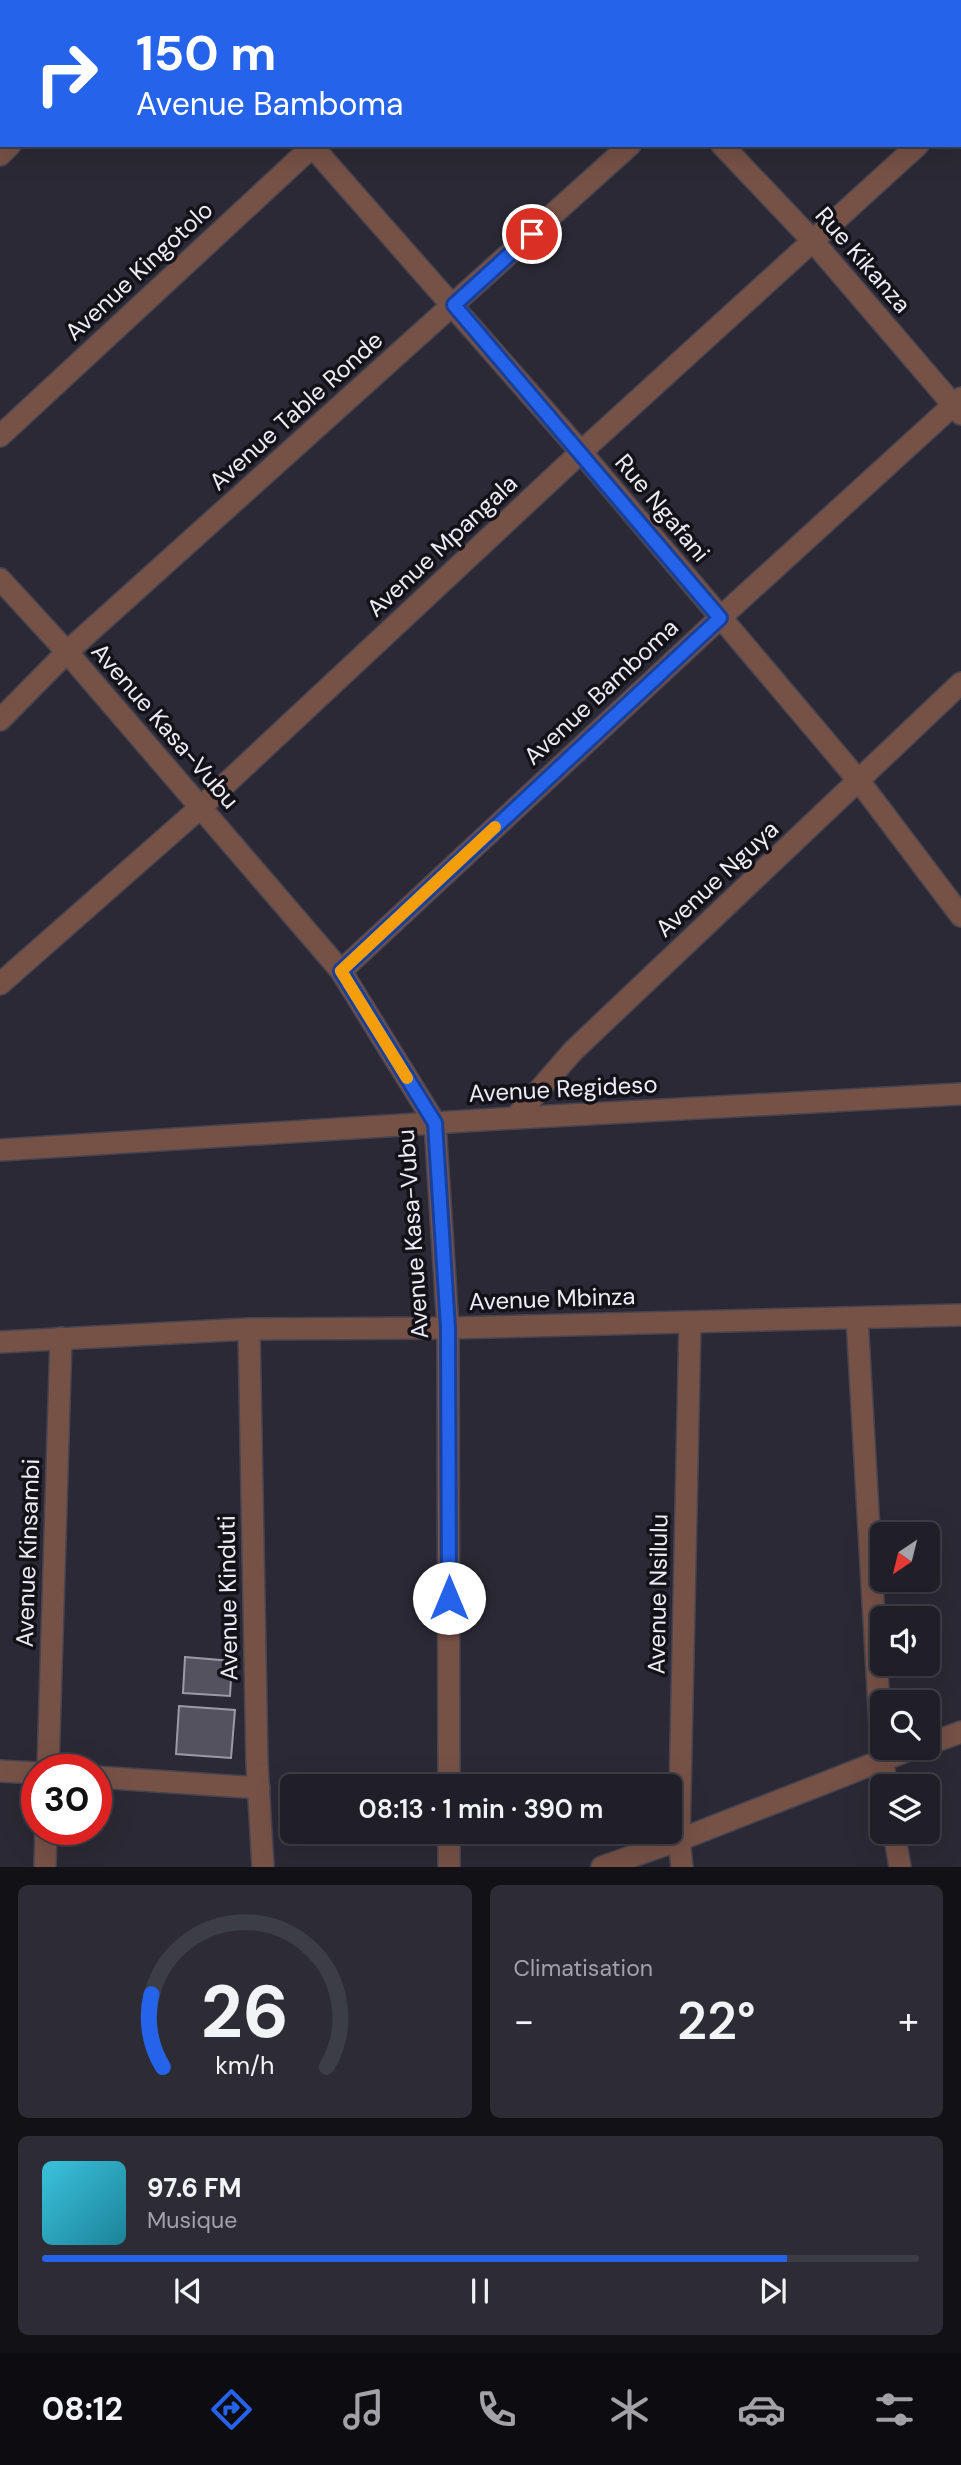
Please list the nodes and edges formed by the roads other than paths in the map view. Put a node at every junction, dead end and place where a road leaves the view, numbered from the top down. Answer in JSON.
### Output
{"nodes":[{"id":1,"x":311,"y":147,"type":"edge"},
{"id":2,"x":313,"y":147,"type":"edge"},
{"id":3,"x":628,"y":147,"type":"edge"},
{"id":4,"x":724,"y":147,"type":"edge"},
{"id":5,"x":916,"y":147,"type":"edge"},
{"id":6,"x":812,"y":240,"type":"junction"},
{"id":7,"x":454,"y":305,"type":"junction"},
{"id":8,"x":959,"y":406,"type":"edge"},
{"id":9,"x":0,"y":436,"type":"edge"},
{"id":10,"x":581,"y":452,"type":"junction"},
{"id":11,"x":0,"y":579,"type":"edge"},
{"id":12,"x":720,"y":618,"type":"junction"},
{"id":13,"x":67,"y":652,"type":"junction"},
{"id":14,"x":961,"y":683,"type":"edge"},
{"id":15,"x":0,"y":720,"type":"edge"},
{"id":16,"x":859,"y":781,"type":"junction"},
{"id":17,"x":201,"y":807,"type":"junction"},
{"id":18,"x":961,"y":916,"type":"edge"},
{"id":19,"x":341,"y":971,"type":"junction"},
{"id":20,"x":0,"y":984,"type":"edge"},
{"id":21,"x":961,"y":1094,"type":"edge"},
{"id":22,"x":515,"y":1118,"type":"junction"},
{"id":23,"x":435,"y":1123,"type":"junction"},
{"id":24,"x":0,"y":1150,"type":"edge"},
{"id":25,"x":961,"y":1315,"type":"edge"},
{"id":26,"x":857,"y":1318,"type":"junction"},
{"id":27,"x":690,"y":1322,"type":"junction"},
{"id":28,"x":448,"y":1328,"type":"junction"},
{"id":29,"x":249,"y":1329,"type":"junction"},
{"id":30,"x":61,"y":1338,"type":"junction"},
{"id":31,"x":0,"y":1342,"type":"edge"},
{"id":32,"x":878,"y":1690,"type":"edge"},
{"id":33,"x":961,"y":1732,"type":"edge"},
{"id":34,"x":940,"y":1740,"type":"edge"},
{"id":35,"x":48,"y":1754,"type":"edge"},
{"id":36,"x":879,"y":1760,"type":"edge"},
{"id":37,"x":0,"y":1771,"type":"edge"},
{"id":38,"x":21,"y":1772,"type":"edge"},
{"id":39,"x":449,"y":1774,"type":"edge"},
{"id":40,"x":680,"y":1774,"type":"edge"},
{"id":41,"x":112,"y":1778,"type":"edge"},
{"id":42,"x":259,"y":1788,"type":"junction"},
{"id":43,"x":682,"y":1839,"type":"edge"},
{"id":44,"x":449,"y":1844,"type":"edge"},
{"id":45,"x":668,"y":1844,"type":"edge"},
{"id":46,"x":679,"y":1844,"type":"edge"},
{"id":47,"x":896,"y":1844,"type":"edge"},
{"id":48,"x":46,"y":1845,"type":"edge"},
{"id":49,"x":45,"y":1867,"type":"edge"},
{"id":50,"x":263,"y":1867,"type":"edge"},
{"id":51,"x":449,"y":1867,"type":"edge"},
{"id":52,"x":602,"y":1867,"type":"edge"},
{"id":53,"x":682,"y":1867,"type":"edge"},
{"id":54,"x":900,"y":1867,"type":"edge"}],
"edges":[{"from":1,"to":9,"type":"street","name":"Avenue Kingotolo"},
{"from":2,"to":7,"type":"street","name":"Rue Ngafani"},
{"from":3,"to":7,"type":"street","name":"Avenue Table Ronde"},
{"from":4,"to":6,"type":"street","name":"Rue Kikanza"},
{"from":5,"to":6,"type":"street","name":"Avenue Mpangala"},
{"from":6,"to":8,"type":"street","name":"Rue Kikanza"},
{"from":6,"to":10,"type":"street","name":"Avenue Mpangala"},
{"from":7,"to":10,"type":"street","name":"Rue Ngafani"},
{"from":7,"to":13,"type":"street","name":"Avenue Table Ronde"},
{"from":8,"to":12,"type":"street","name":"Avenue Bamboma"},
{"from":10,"to":12,"type":"street","name":"Rue Ngafani"},
{"from":10,"to":17,"type":"street","name":"Avenue Mpangala"},
{"from":11,"to":13,"type":"street","name":"Avenue Kasa-Vubu"},
{"from":12,"to":16,"type":"street","name":"Rue Ngafani"},
{"from":12,"to":19,"type":"street","name":"Avenue Bamboma"},
{"from":13,"to":15,"type":"street","name":"Avenue Table Ronde"},
{"from":13,"to":17,"type":"street","name":"Avenue Kasa-Vubu"},
{"from":14,"to":16,"type":"street","name":"Avenue Nguya"},
{"from":16,"to":18,"type":"street","name":"Rue Ngafani"},
{"from":16,"to":22,"type":"street","name":"Avenue Nguya"},
{"from":17,"to":19,"type":"street","name":"Avenue Kasa-Vubu"},
{"from":17,"to":20,"type":"street","name":"Avenue Mpangala"},
{"from":19,"to":23,"type":"street","name":"Avenue Kasa-Vubu"},
{"from":21,"to":22,"type":"street","name":"Avenue Regideso"},
{"from":22,"to":23,"type":"street","name":"Avenue Regideso"},
{"from":23,"to":24,"type":"street","name":"Avenue Regideso"},
{"from":23,"to":28,"type":"street","name":"Avenue Kasa-Vubu"},
{"from":25,"to":26,"type":"street","name":"Avenue Mbinza"},
{"from":26,"to":27,"type":"street","name":"Avenue Mbinza"},
{"from":26,"to":32,"type":"street"},
{"from":27,"to":28,"type":"street","name":"Avenue Mbinza"},
{"from":27,"to":40,"type":"street","name":"Avenue Nsilulu"},
{"from":28,"to":29,"type":"street","name":"Avenue Mbinza"},
{"from":28,"to":39,"type":"street","name":"Avenue Kasa-Vubu"},
{"from":29,"to":30,"type":"street","name":"Avenue Mbinza"},
{"from":29,"to":42,"type":"street","name":"Avenue Kinduti"},
{"from":30,"to":31,"type":"street","name":"Avenue Mbinza"},
{"from":30,"to":35,"type":"street","name":"Avenue Kinsambi"},
{"from":33,"to":34,"type":"street"},
{"from":36,"to":43,"type":"street"},
{"from":37,"to":38,"type":"street"},
{"from":41,"to":42,"type":"street"},
{"from":42,"to":50,"type":"street","name":"Avenue Kinduti"},
{"from":44,"to":51,"type":"street"},
{"from":45,"to":52,"type":"street"},
{"from":46,"to":53,"type":"street","name":"Avenue Nsilulu"},
{"from":47,"to":54,"type":"street"},
{"from":48,"to":49,"type":"street"}]}
